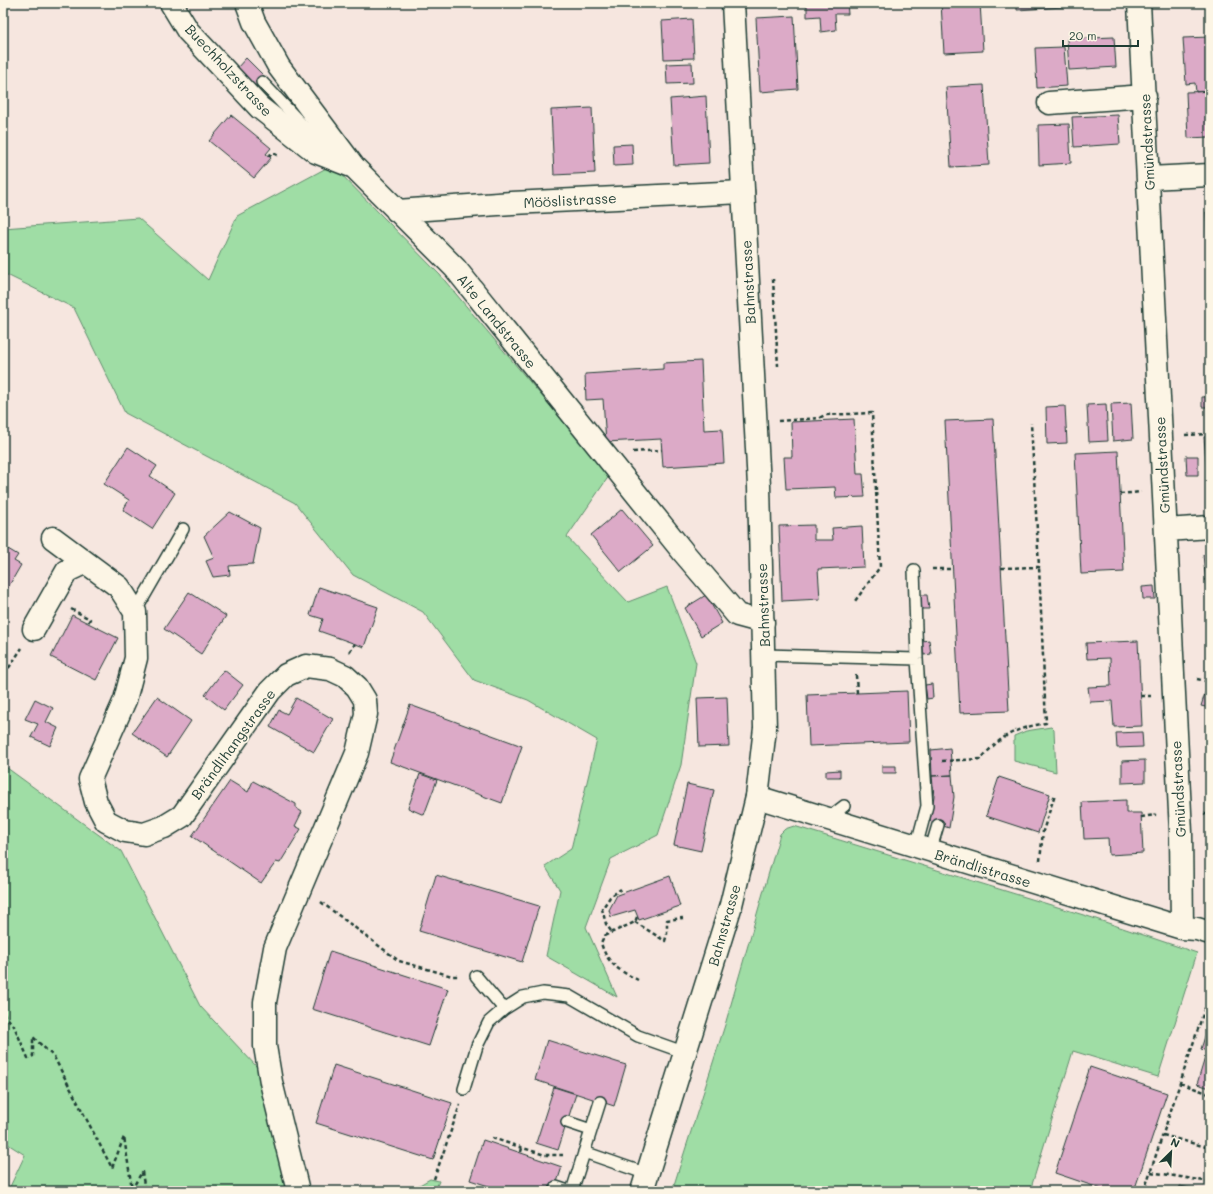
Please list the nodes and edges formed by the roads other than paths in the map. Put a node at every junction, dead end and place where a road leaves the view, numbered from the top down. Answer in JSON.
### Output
{"nodes":[{"id":1,"x":171,"y":3,"type":"edge"},
{"id":2,"x":247,"y":3,"type":"edge"},
{"id":3,"x":733,"y":3,"type":"edge"},
{"id":4,"x":1140,"y":3,"type":"edge"},
{"id":5,"x":262,"y":82,"type":"dead end"},
{"id":6,"x":1145,"y":96,"type":"junction"},
{"id":7,"x":1050,"y":103,"type":"dead end"},
{"id":8,"x":354,"y":167,"type":"junction"},
{"id":9,"x":1210,"y":175,"type":"edge"},
{"id":10,"x":1148,"y":178,"type":"junction"},
{"id":11,"x":743,"y":192,"type":"junction"},
{"id":12,"x":397,"y":211,"type":"junction"},
{"id":13,"x":1210,"y":527,"type":"edge"},
{"id":14,"x":183,"y":529,"type":"dead end"},
{"id":15,"x":1166,"y":530,"type":"junction"},
{"id":16,"x":53,"y":538,"type":"dead end"},
{"id":17,"x":84,"y":563,"type":"junction"},
{"id":18,"x":914,"y":570,"type":"dead end"},
{"id":19,"x":134,"y":612,"type":"junction"},
{"id":20,"x":763,"y":622,"type":"junction"},
{"id":21,"x":34,"y":629,"type":"road end"},
{"id":22,"x":764,"y":655,"type":"junction"},
{"id":23,"x":917,"y":659,"type":"junction"},
{"id":24,"x":757,"y":797,"type":"junction"},
{"id":25,"x":844,"y":806,"type":"dead end"},
{"id":26,"x":827,"y":819,"type":"junction"},
{"id":27,"x":938,"y":825,"type":"dead end"},
{"id":28,"x":923,"y":849,"type":"junction"},
{"id":29,"x":1182,"y":928,"type":"junction"},
{"id":30,"x":1210,"y":933,"type":"edge"},
{"id":31,"x":476,"y":976,"type":"road end"},
{"id":32,"x":504,"y":1008,"type":"junction"},
{"id":33,"x":686,"y":1053,"type":"junction"},
{"id":34,"x":464,"y":1089,"type":"road end"},
{"id":35,"x":600,"y":1102,"type":"dead end"},
{"id":36,"x":567,"y":1122,"type":"dead end"},
{"id":37,"x":591,"y":1130,"type":"junction"},
{"id":38,"x":584,"y":1152,"type":"junction"},
{"id":39,"x":645,"y":1182,"type":"edge"},
{"id":40,"x":556,"y":1187,"type":"dead end"},
{"id":41,"x":298,"y":1191,"type":"edge"},
{"id":42,"x":568,"y":1191,"type":"edge"},
{"id":43,"x":572,"y":1191,"type":"edge"}],
"edges":[{"from":1,"to":8,"type":"street","name":"Buechholzstrasse"},
{"from":2,"to":8,"type":"street","name":"Alte Landstrasse"},
{"from":3,"to":11,"type":"street","name":"Bahnstrasse"},
{"from":4,"to":6,"type":"street","name":"Gmündstrasse"},
{"from":5,"to":8,"type":"lane"},
{"from":6,"to":7,"type":"street"},
{"from":6,"to":10,"type":"street","name":"Gmündstrasse"},
{"from":8,"to":12,"type":"street","name":"Alte Landstrasse"},
{"from":9,"to":10,"type":"street"},
{"from":10,"to":15,"type":"street","name":"Gmündstrasse"},
{"from":11,"to":12,"type":"street","name":"Mööslistrasse"},
{"from":11,"to":20,"type":"street","name":"Bahnstrasse"},
{"from":12,"to":20,"type":"street","name":"Alte Landstrasse"},
{"from":13,"to":15,"type":"street"},
{"from":14,"to":19,"type":"lane"},
{"from":15,"to":29,"type":"street","name":"Gmündstrasse"},
{"from":16,"to":17,"type":"street","name":"Brändlihangstrasse"},
{"from":17,"to":19,"type":"street","name":"Brändlihangstrasse"},
{"from":17,"to":21,"type":"street"},
{"from":18,"to":23,"type":"lane"},
{"from":19,"to":41,"type":"street","name":"Brändlihangstrasse"},
{"from":20,"to":22,"type":"street","name":"Bahnstrasse"},
{"from":22,"to":23,"type":"lane"},
{"from":22,"to":24,"type":"street","name":"Bahnstrasse"},
{"from":23,"to":28,"type":"lane"},
{"from":24,"to":26,"type":"street","name":"Brändlistrasse"},
{"from":24,"to":33,"type":"street","name":"Bahnstrasse"},
{"from":25,"to":26,"type":"lane"},
{"from":26,"to":28,"type":"street","name":"Brändlistrasse"},
{"from":27,"to":28,"type":"lane"},
{"from":28,"to":29,"type":"street","name":"Brändlistrasse"},
{"from":29,"to":30,"type":"street","name":"Brändlistrasse"},
{"from":31,"to":32,"type":"lane"},
{"from":32,"to":33,"type":"lane"},
{"from":32,"to":34,"type":"lane"},
{"from":33,"to":39,"type":"street","name":"Bahnstrasse"},
{"from":35,"to":37,"type":"lane"},
{"from":36,"to":37,"type":"lane"},
{"from":37,"to":38,"type":"lane"},
{"from":38,"to":39,"type":"lane"},
{"from":38,"to":43,"type":"lane"},
{"from":40,"to":42,"type":"lane"}]}
